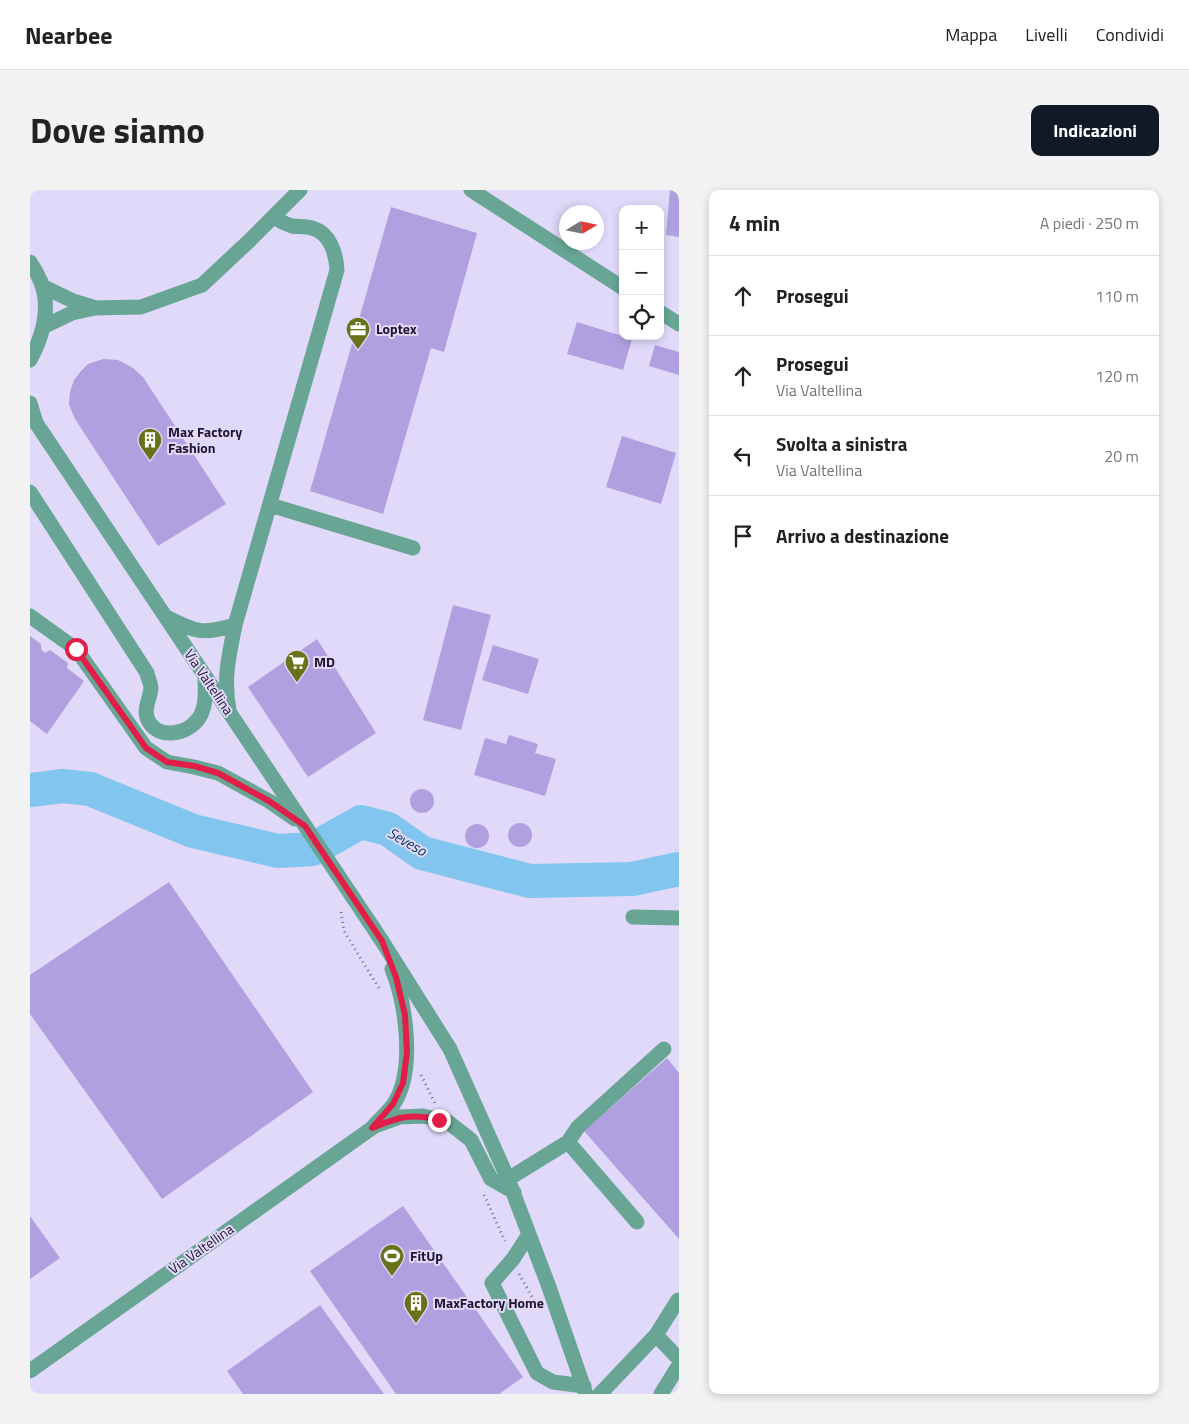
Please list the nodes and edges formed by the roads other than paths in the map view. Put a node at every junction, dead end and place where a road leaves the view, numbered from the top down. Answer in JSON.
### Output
{"nodes":[{"id":1,"x":300,"y":190,"type":"edge"},
{"id":2,"x":471,"y":190,"type":"edge"},
{"id":3,"x":273,"y":217,"type":"junction"},
{"id":4,"x":30,"y":262,"type":"edge"},
{"id":5,"x":619,"y":285,"type":"edge"},
{"id":6,"x":42,"y":286,"type":"junction"},
{"id":7,"x":95,"y":308,"type":"junction"},
{"id":8,"x":664,"y":315,"type":"edge"},
{"id":9,"x":679,"y":324,"type":"edge"},
{"id":10,"x":44,"y":326,"type":"junction"},
{"id":11,"x":30,"y":360,"type":"edge"},
{"id":12,"x":30,"y":403,"type":"edge"},
{"id":13,"x":33,"y":420,"type":"edge"},
{"id":14,"x":30,"y":492,"type":"edge"},
{"id":15,"x":270,"y":505,"type":"junction"},
{"id":16,"x":413,"y":548,"type":"dead end"},
{"id":17,"x":164,"y":615,"type":"junction"},
{"id":18,"x":30,"y":616,"type":"edge"},
{"id":19,"x":236,"y":625,"type":"junction"},
{"id":20,"x":205,"y":677,"type":"junction"},
{"id":21,"x":229,"y":714,"type":"junction"},
{"id":22,"x":305,"y":826,"type":"junction"},
{"id":23,"x":633,"y":917,"type":"dead end"},
{"id":24,"x":679,"y":918,"type":"edge"},
{"id":25,"x":382,"y":941,"type":"junction"},
{"id":26,"x":664,"y":1049,"type":"dead end"},
{"id":27,"x":372,"y":1128,"type":"junction"},
{"id":28,"x":568,"y":1142,"type":"junction"},
{"id":29,"x":511,"y":1186,"type":"junction"},
{"id":30,"x":637,"y":1222,"type":"dead end"},
{"id":31,"x":529,"y":1234,"type":"junction"},
{"id":32,"x":679,"y":1301,"type":"edge"},
{"id":33,"x":656,"y":1334,"type":"junction"},
{"id":34,"x":679,"y":1359,"type":"edge"},
{"id":35,"x":679,"y":1365,"type":"edge"},
{"id":36,"x":30,"y":1371,"type":"edge"},
{"id":37,"x":585,"y":1390,"type":"edge"},
{"id":38,"x":600,"y":1394,"type":"edge"},
{"id":39,"x":661,"y":1394,"type":"edge"}],
"edges":[{"from":1,"to":3,"type":"street"},
{"from":2,"to":5,"type":"street"},
{"from":3,"to":7,"type":"street"},
{"from":3,"to":15,"type":"street"},
{"from":4,"to":6,"type":"street"},
{"from":6,"to":7,"type":"street"},
{"from":6,"to":10,"type":"street"},
{"from":7,"to":10,"type":"street"},
{"from":8,"to":9,"type":"street"},
{"from":10,"to":11,"type":"street"},
{"from":12,"to":13,"type":"street","name":"Via Valtellina"},
{"from":13,"to":17,"type":"street","name":"Via Valtellina"},
{"from":14,"to":20,"type":"street"},
{"from":15,"to":16,"type":"street"},
{"from":15,"to":19,"type":"street"},
{"from":17,"to":19,"type":"street"},
{"from":17,"to":20,"type":"street","name":"Via Valtellina"},
{"from":18,"to":22,"type":"street"},
{"from":19,"to":21,"type":"street"},
{"from":20,"to":21,"type":"street","name":"Via Valtellina"},
{"from":21,"to":22,"type":"street","name":"Via Valtellina"},
{"from":22,"to":25,"type":"street","name":"Via Valtellina"},
{"from":23,"to":24,"type":"street"},
{"from":25,"to":27,"type":"street","name":"Via Valtellina"},
{"from":25,"to":29,"type":"street","name":"Via Valtellina"},
{"from":26,"to":28,"type":"street"},
{"from":27,"to":29,"type":"street","name":"Via Valtellina"},
{"from":27,"to":36,"type":"street","name":"Via Valtellina"},
{"from":28,"to":29,"type":"street"},
{"from":28,"to":30,"type":"street"},
{"from":29,"to":31,"type":"street","name":"Via Valtellina"},
{"from":31,"to":37,"type":"street","name":"Via Valtellina"},
{"from":31,"to":37,"type":"street"},
{"from":32,"to":33,"type":"street"},
{"from":33,"to":34,"type":"street"},
{"from":33,"to":38,"type":"street"},
{"from":35,"to":39,"type":"street"}]}
